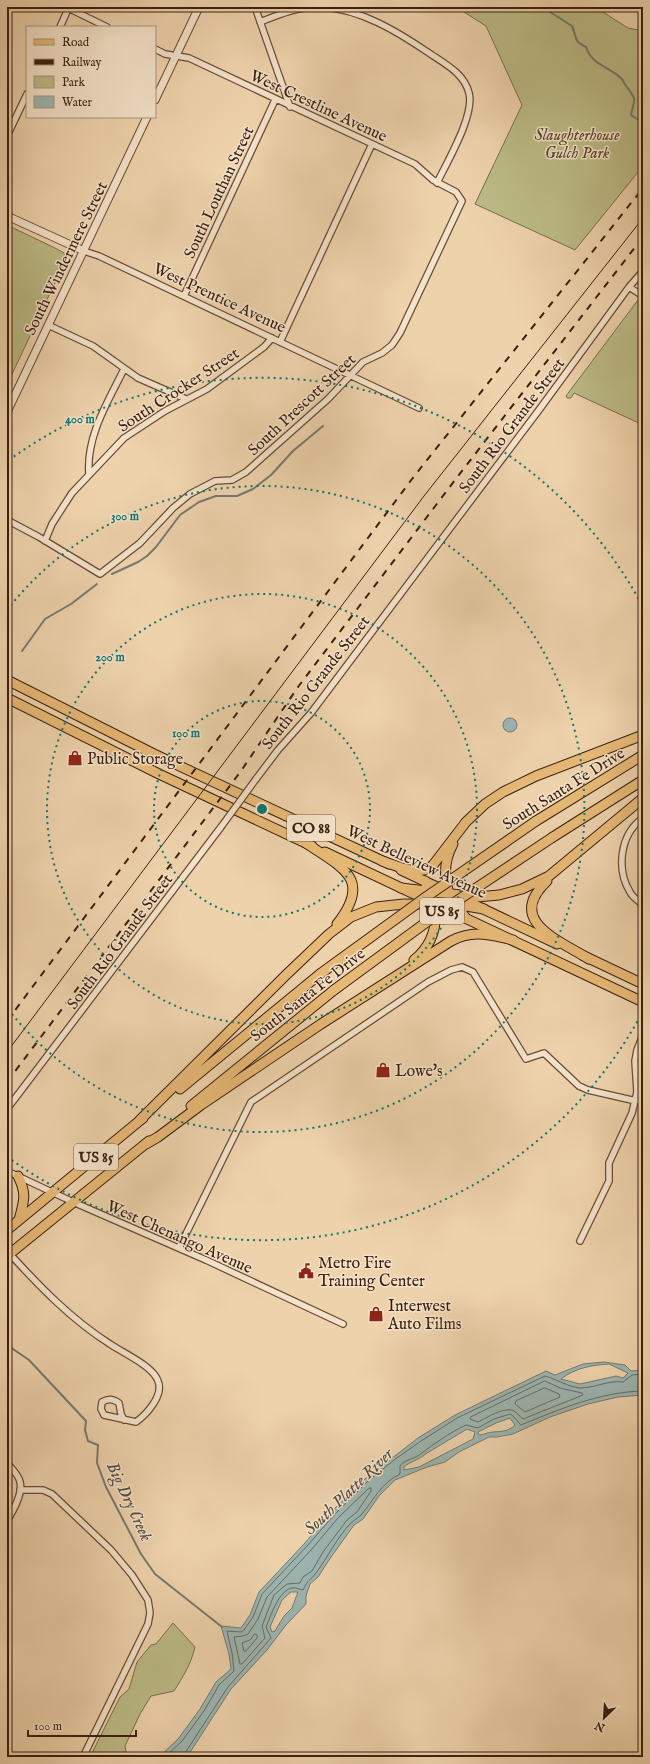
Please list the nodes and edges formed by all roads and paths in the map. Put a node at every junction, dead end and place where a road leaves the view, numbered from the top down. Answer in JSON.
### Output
{"nodes":[{"id":1,"x":68,"y":7,"type":"edge"},
{"id":2,"x":199,"y":7,"type":"edge"},
{"id":3,"x":255,"y":7,"type":"edge"},
{"id":4,"x":329,"y":7,"type":"edge"},
{"id":5,"x":260,"y":22,"type":"junction"},
{"id":6,"x":60,"y":26,"type":"edge"},
{"id":7,"x":105,"y":26,"type":"edge"},
{"id":8,"x":156,"y":50,"type":"edge"},
{"id":9,"x":176,"y":55,"type":"junction"},
{"id":10,"x":26,"y":96,"type":"edge"},
{"id":11,"x":156,"y":98,"type":"edge"},
{"id":12,"x":275,"y":100,"type":"junction"},
{"id":13,"x":290,"y":107,"type":"junction"},
{"id":14,"x":147,"y":118,"type":"edge"},
{"id":15,"x":7,"y":136,"type":"edge"},
{"id":16,"x":372,"y":144,"type":"junction"},
{"id":17,"x":437,"y":183,"type":"junction"},
{"id":18,"x":462,"y":201,"type":"joint"},
{"id":19,"x":7,"y":216,"type":"edge"},
{"id":20,"x":84,"y":251,"type":"junction"},
{"id":21,"x":643,"y":271,"type":"edge"},
{"id":22,"x":629,"y":287,"type":"junction"},
{"id":23,"x":184,"y":296,"type":"junction"},
{"id":24,"x":643,"y":296,"type":"edge"},
{"id":25,"x":48,"y":325,"type":"junction"},
{"id":26,"x":272,"y":338,"type":"junction"},
{"id":27,"x":280,"y":342,"type":"junction"},
{"id":28,"x":124,"y":369,"type":"junction"},
{"id":29,"x":350,"y":375,"type":"junction"},
{"id":30,"x":186,"y":399,"type":"junction"},
{"id":31,"x":419,"y":408,"type":"dead end"},
{"id":32,"x":7,"y":412,"type":"edge"},
{"id":33,"x":89,"y":474,"type":"junction"},
{"id":34,"x":7,"y":520,"type":"edge"},
{"id":35,"x":45,"y":541,"type":"junction"},
{"id":36,"x":7,"y":680,"type":"edge"},
{"id":37,"x":7,"y":698,"type":"edge"},
{"id":38,"x":643,"y":735,"type":"edge"},
{"id":39,"x":643,"y":755,"type":"edge"},
{"id":40,"x":643,"y":780,"type":"edge"},
{"id":41,"x":516,"y":785,"type":"junction"},
{"id":42,"x":643,"y":798,"type":"edge"},
{"id":43,"x":643,"y":818,"type":"edge"},
{"id":44,"x":306,"y":843,"type":"junction"},
{"id":45,"x":569,"y":860,"type":"junction"},
{"id":46,"x":382,"y":861,"type":"junction"},
{"id":47,"x":424,"y":882,"type":"junction"},
{"id":48,"x":401,"y":888,"type":"junction"},
{"id":49,"x":431,"y":893,"type":"junction"},
{"id":50,"x":449,"y":894,"type":"junction"},
{"id":51,"x":434,"y":903,"type":"junction"},
{"id":52,"x":454,"y":904,"type":"junction"},
{"id":53,"x":643,"y":905,"type":"edge"},
{"id":54,"x":484,"y":909,"type":"junction"},
{"id":55,"x":465,"y":917,"type":"junction"},
{"id":56,"x":329,"y":934,"type":"junction"},
{"id":57,"x":513,"y":940,"type":"junction"},
{"id":58,"x":589,"y":959,"type":"junction"},
{"id":59,"x":393,"y":978,"type":"junction"},
{"id":60,"x":643,"y":984,"type":"edge"},
{"id":61,"x":643,"y":1002,"type":"edge"},
{"id":62,"x":643,"y":1035,"type":"edge"},
{"id":63,"x":636,"y":1101,"type":"junction"},
{"id":64,"x":7,"y":1109,"type":"edge"},
{"id":65,"x":139,"y":1121,"type":"junction"},
{"id":66,"x":146,"y":1144,"type":"junction"},
{"id":67,"x":7,"y":1171,"type":"edge"},
{"id":68,"x":18,"y":1176,"type":"junction"},
{"id":69,"x":52,"y":1193,"type":"junction"},
{"id":70,"x":73,"y":1202,"type":"junction"},
{"id":71,"x":19,"y":1220,"type":"junction"},
{"id":72,"x":7,"y":1230,"type":"edge"},
{"id":73,"x":580,"y":1241,"type":"dead end"},
{"id":74,"x":178,"y":1248,"type":"junction"},
{"id":75,"x":8,"y":1255,"type":"edge"},
{"id":76,"x":343,"y":1324,"type":"dead end"},
{"id":77,"x":124,"y":1420,"type":"junction"},
{"id":78,"x":7,"y":1463,"type":"edge"},
{"id":79,"x":20,"y":1490,"type":"junction"},
{"id":80,"x":7,"y":1521,"type":"edge"},
{"id":81,"x":83,"y":1757,"type":"edge"}],
"edges":[{"from":1,"to":6,"type":"street"},
{"from":1,"to":7,"type":"street"},
{"from":2,"to":9,"type":"street"},
{"from":3,"to":5,"type":"street"},
{"from":4,"to":5,"type":"street"},
{"from":4,"to":17,"type":"street"},
{"from":5,"to":13,"type":"street"},
{"from":8,"to":9,"type":"street","name":"West Crestline Avenue"},
{"from":9,"to":11,"type":"street"},
{"from":9,"to":12,"type":"street","name":"West Crestline Avenue"},
{"from":10,"to":15,"type":"street"},
{"from":12,"to":13,"type":"street","name":"West Crestline Avenue"},
{"from":12,"to":23,"type":"street","name":"South Louthan Street"},
{"from":13,"to":16,"type":"street","name":"West Crestline Avenue"},
{"from":14,"to":20,"type":"street","name":"South Windermere Street"},
{"from":16,"to":17,"type":"street","name":"West Crestline Avenue"},
{"from":16,"to":27,"type":"street"},
{"from":17,"to":18,"type":"street","name":"West Crestline Avenue"},
{"from":18,"to":29,"type":"street","name":"South Prescott Street"},
{"from":19,"to":20,"type":"street","name":"West Prentice Avenue"},
{"from":20,"to":23,"type":"street","name":"West Prentice Avenue"},
{"from":20,"to":25,"type":"street","name":"South Windermere Street"},
{"from":21,"to":22,"type":"street","name":"South Rio Grande Street"},
{"from":22,"to":24,"type":"street"},
{"from":22,"to":64,"type":"street","name":"South Rio Grande Street","bridge":true},
{"from":23,"to":26,"type":"street","name":"West Prentice Avenue"},
{"from":25,"to":28,"type":"street"},
{"from":25,"to":32,"type":"street","name":"South Windermere Street"},
{"from":26,"to":27,"type":"street","name":"West Prentice Avenue"},
{"from":26,"to":30,"type":"street","name":"South Crocker Street"},
{"from":27,"to":29,"type":"street","name":"West Prentice Avenue"},
{"from":28,"to":30,"type":"street"},
{"from":28,"to":33,"type":"street"},
{"from":29,"to":31,"type":"street","name":"West Prentice Avenue"},
{"from":29,"to":35,"type":"street","name":"South Prescott Street"},
{"from":30,"to":33,"type":"street","name":"South Crocker Street"},
{"from":33,"to":35,"type":"street","name":"South Crocker Street"},
{"from":34,"to":35,"type":"street"},
{"from":36,"to":46,"type":"main road","name":"West Belleview Avenue","number":"CO 88"},
{"from":37,"to":44,"type":"main road","name":"West Belleview Avenue","number":"CO 88"},
{"from":38,"to":41,"type":"main road"},
{"from":39,"to":65,"type":"main road","name":"South Santa Fe Drive","number":"US 85","bridge":true},
{"from":40,"to":66,"type":"main road","name":"South Santa Fe Drive","number":"US 85","bridge":true},
{"from":41,"to":46,"type":"main road"},
{"from":41,"to":50,"type":"main road"},
{"from":42,"to":45,"type":"main road"},
{"from":43,"to":53,"type":"street"},
{"from":44,"to":48,"type":"main road","name":"West Belleview Avenue","number":"CO 88"},
{"from":44,"to":56,"type":"main road"},
{"from":45,"to":50,"type":"main road"},
{"from":45,"to":58,"type":"main road"},
{"from":46,"to":47,"type":"main road","name":"West Belleview Avenue","number":"CO 88"},
{"from":47,"to":49,"type":"main road"},
{"from":47,"to":50,"type":"main road","name":"West Belleview Avenue","number":"CO 88"},
{"from":48,"to":49,"type":"main road"},
{"from":48,"to":51,"type":"main road","name":"West Belleview Avenue","number":"CO 88"},
{"from":49,"to":50,"type":"main road"},
{"from":49,"to":51,"type":"main road"},
{"from":50,"to":52,"type":"main road"},
{"from":50,"to":54,"type":"main road","name":"West Belleview Avenue","number":"CO 88"},
{"from":51,"to":52,"type":"main road"},
{"from":51,"to":55,"type":"main road","name":"West Belleview Avenue","number":"CO 88"},
{"from":51,"to":56,"type":"main road"},
{"from":51,"to":59,"type":"main road"},
{"from":52,"to":54,"type":"main road"},
{"from":52,"to":55,"type":"main road"},
{"from":54,"to":58,"type":"main road","name":"West Belleview Avenue","number":"CO 88"},
{"from":55,"to":57,"type":"main road","name":"West Belleview Avenue","number":"CO 88"},
{"from":56,"to":65,"type":"main road"},
{"from":57,"to":59,"type":"main road"},
{"from":57,"to":61,"type":"main road","name":"West Belleview Avenue","number":"CO 88"},
{"from":58,"to":60,"type":"main road","name":"West Belleview Avenue","number":"CO 88"},
{"from":59,"to":66,"type":"main road"},
{"from":62,"to":63,"type":"street"},
{"from":63,"to":73,"type":"street"},
{"from":63,"to":74,"type":"street"},
{"from":65,"to":69,"type":"main road","name":"South Santa Fe Drive","number":"US 85"},
{"from":66,"to":70,"type":"main road","name":"South Santa Fe Drive","number":"US 85"},
{"from":67,"to":68,"type":"street","name":"West Chenango Avenue"},
{"from":68,"to":69,"type":"street","name":"West Chenango Avenue"},
{"from":68,"to":71,"type":"main road"},
{"from":69,"to":70,"type":"street","name":"West Chenango Avenue"},
{"from":69,"to":71,"type":"main road","name":"South Santa Fe Drive","number":"US 85"},
{"from":70,"to":74,"type":"street","name":"West Chenango Avenue"},
{"from":70,"to":75,"type":"main road","name":"South Santa Fe Drive","number":"US 85"},
{"from":71,"to":72,"type":"main road","name":"South Santa Fe Drive","number":"US 85"},
{"from":74,"to":76,"type":"street","name":"West Chenango Avenue"},
{"from":75,"to":77,"type":"street"},
{"from":77,"to":77,"type":"street"},
{"from":78,"to":79,"type":"street"},
{"from":79,"to":80,"type":"street"},
{"from":79,"to":81,"type":"street"}]}
